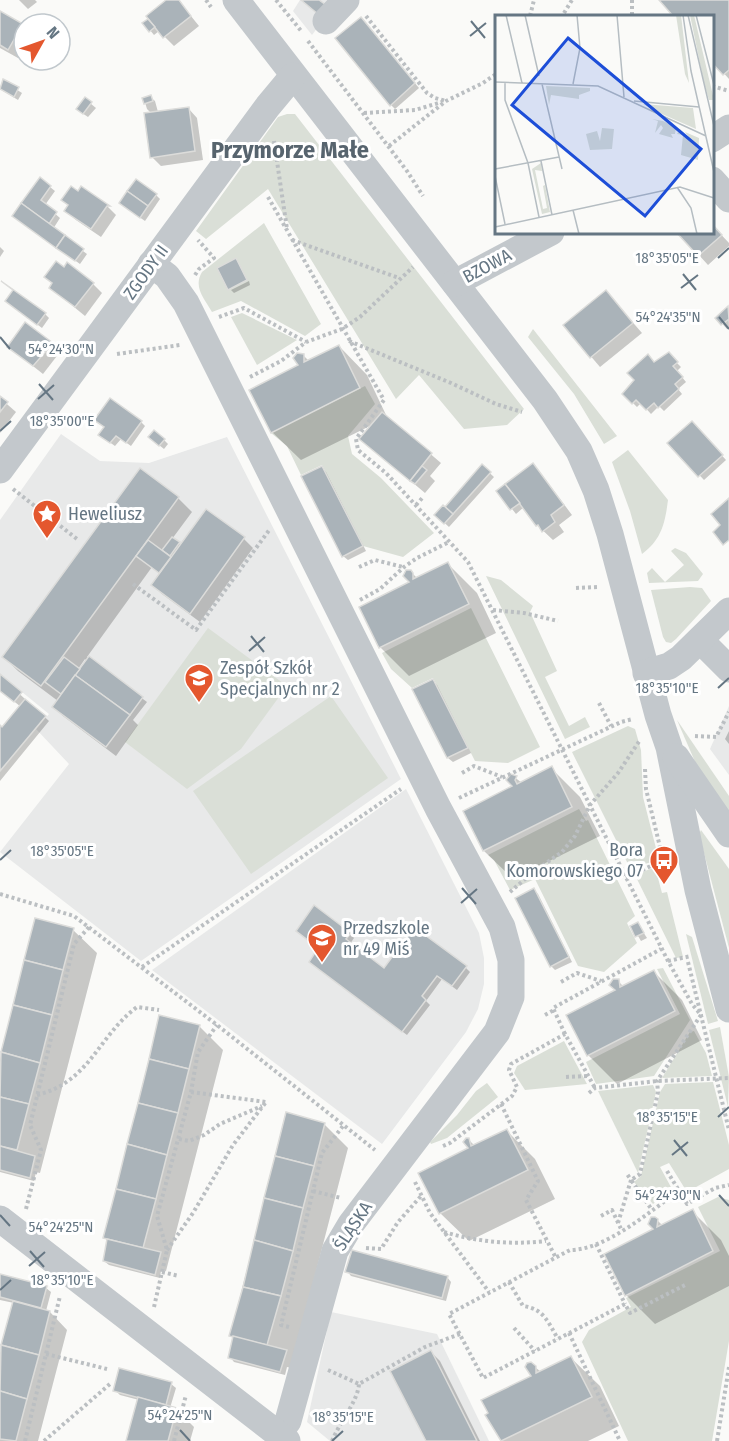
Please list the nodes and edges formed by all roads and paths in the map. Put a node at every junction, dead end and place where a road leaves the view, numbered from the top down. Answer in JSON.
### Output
{"nodes":[{"id":1,"x":236,"y":0,"type":"edge"},
{"id":2,"x":534,"y":0,"type":"edge"},
{"id":3,"x":572,"y":0,"type":"edge"},
{"id":4,"x":355,"y":6,"type":"edge"},
{"id":5,"x":564,"y":13,"type":"dead end"},
{"id":6,"x":530,"y":15,"type":"edge"},
{"id":7,"x":326,"y":21,"type":"dead end"},
{"id":8,"x":495,"y":75,"type":"edge"},
{"id":9,"x":293,"y":76,"type":"junction"},
{"id":10,"x":714,"y":87,"type":"edge"},
{"id":11,"x":729,"y":91,"type":"edge"},
{"id":12,"x":446,"y":101,"type":"junction"},
{"id":13,"x":364,"y":113,"type":"dead end"},
{"id":14,"x":729,"y":128,"type":"edge"},
{"id":15,"x":273,"y":131,"type":"dead end"},
{"id":16,"x":714,"y":138,"type":"edge"},
{"id":17,"x":389,"y":146,"type":"dead end"},
{"id":18,"x":714,"y":182,"type":"edge"},
{"id":19,"x":268,"y":197,"type":"dead end"},
{"id":20,"x":729,"y":199,"type":"edge"},
{"id":21,"x":287,"y":232,"type":"junction"},
{"id":22,"x":547,"y":234,"type":"edge"},
{"id":23,"x":197,"y":239,"type":"dead end"},
{"id":24,"x":291,"y":240,"type":"junction"},
{"id":25,"x":208,"y":251,"type":"dead end"},
{"id":26,"x":151,"y":264,"type":"junction"},
{"id":27,"x":417,"y":264,"type":"dead end"},
{"id":28,"x":399,"y":278,"type":"junction"},
{"id":29,"x":455,"y":283,"type":"junction"},
{"id":30,"x":342,"y":329,"type":"junction"},
{"id":31,"x":200,"y":331,"type":"junction"},
{"id":32,"x":348,"y":341,"type":"junction"},
{"id":33,"x":306,"y":342,"type":"junction"},
{"id":34,"x":108,"y":356,"type":"dead end"},
{"id":35,"x":229,"y":387,"type":"junction"},
{"id":36,"x":526,"y":412,"type":"dead end"},
{"id":37,"x":4,"y":477,"type":"edge"},
{"id":38,"x":424,"y":496,"type":"dead end"},
{"id":39,"x":416,"y":505,"type":"junction"},
{"id":40,"x":272,"y":526,"type":"dead end"},
{"id":41,"x":77,"y":539,"type":"dead end"},
{"id":42,"x":449,"y":542,"type":"junction"},
{"id":43,"x":359,"y":567,"type":"dead end"},
{"id":44,"x":404,"y":567,"type":"junction"},
{"id":45,"x":133,"y":584,"type":"dead end"},
{"id":46,"x":606,"y":587,"type":"dead end"},
{"id":47,"x":576,"y":588,"type":"dead end"},
{"id":48,"x":340,"y":610,"type":"junction"},
{"id":49,"x":493,"y":610,"type":"junction"},
{"id":50,"x":729,"y":611,"type":"edge"},
{"id":51,"x":558,"y":621,"type":"dead end"},
{"id":52,"x":700,"y":640,"type":"junction"},
{"id":53,"x":729,"y":669,"type":"edge"},
{"id":54,"x":646,"y":673,"type":"junction"},
{"id":55,"x":599,"y":703,"type":"dead end"},
{"id":56,"x":729,"y":712,"type":"edge"},
{"id":57,"x":658,"y":715,"type":"junction"},
{"id":58,"x":611,"y":726,"type":"junction"},
{"id":59,"x":695,"y":736,"type":"dead end"},
{"id":60,"x":657,"y":748,"type":"junction"},
{"id":61,"x":562,"y":749,"type":"junction"},
{"id":62,"x":645,"y":759,"type":"dead end"},
{"id":63,"x":462,"y":773,"type":"dead end"},
{"id":64,"x":502,"y":777,"type":"junction"},
{"id":65,"x":401,"y":788,"type":"dead end"},
{"id":66,"x":590,"y":805,"type":"junction"},
{"id":67,"x":438,"y":808,"type":"junction"},
{"id":68,"x":729,"y":834,"type":"edge"},
{"id":69,"x":663,"y":860,"type":"junction"},
{"id":70,"x":626,"y":878,"type":"junction"},
{"id":71,"x":668,"y":882,"type":"dead end"},
{"id":72,"x":0,"y":894,"type":"edge"},
{"id":73,"x":492,"y":908,"type":"junction"},
{"id":74,"x":89,"y":927,"type":"junction"},
{"id":75,"x":684,"y":947,"type":"dead end"},
{"id":76,"x":662,"y":948,"type":"junction"},
{"id":77,"x":700,"y":954,"type":"dead end"},
{"id":78,"x":687,"y":957,"type":"junction"},
{"id":79,"x":668,"y":961,"type":"junction"},
{"id":80,"x":142,"y":967,"type":"junction"},
{"id":81,"x":561,"y":982,"type":"dead end"},
{"id":82,"x":601,"y":982,"type":"junction"},
{"id":83,"x":159,"y":1010,"type":"dead end"},
{"id":84,"x":554,"y":1010,"type":"junction"},
{"id":85,"x":729,"y":1010,"type":"edge"},
{"id":86,"x":545,"y":1015,"type":"dead end"},
{"id":87,"x":701,"y":1015,"type":"junction"},
{"id":88,"x":217,"y":1025,"type":"junction"},
{"id":89,"x":565,"y":1034,"type":"junction"},
{"id":90,"x":588,"y":1076,"type":"junction"},
{"id":91,"x":566,"y":1077,"type":"dead end"},
{"id":92,"x":729,"y":1078,"type":"edge"},
{"id":93,"x":717,"y":1079,"type":"junction"},
{"id":94,"x":657,"y":1081,"type":"junction"},
{"id":95,"x":595,"y":1088,"type":"junction"},
{"id":96,"x":191,"y":1092,"type":"junction"},
{"id":97,"x":589,"y":1093,"type":"dead end"},
{"id":98,"x":37,"y":1095,"type":"junction"},
{"id":99,"x":501,"y":1104,"type":"junction"},
{"id":100,"x":264,"y":1105,"type":"junction"},
{"id":101,"x":343,"y":1126,"type":"junction"},
{"id":102,"x":729,"y":1130,"type":"edge"},
{"id":103,"x":178,"y":1139,"type":"junction"},
{"id":104,"x":441,"y":1147,"type":"dead end"},
{"id":105,"x":376,"y":1150,"type":"dead end"},
{"id":106,"x":668,"y":1171,"type":"dead end"},
{"id":107,"x":627,"y":1174,"type":"dead end"},
{"id":108,"x":412,"y":1176,"type":"dead end"},
{"id":109,"x":631,"y":1180,"type":"junction"},
{"id":110,"x":729,"y":1185,"type":"edge"},
{"id":111,"x":313,"y":1191,"type":"junction"},
{"id":112,"x":679,"y":1191,"type":"junction"},
{"id":113,"x":421,"y":1196,"type":"junction"},
{"id":114,"x":343,"y":1198,"type":"dead end"},
{"id":115,"x":652,"y":1210,"type":"junction"},
{"id":116,"x":601,"y":1216,"type":"dead end"},
{"id":117,"x":12,"y":1219,"type":"edge"},
{"id":118,"x":618,"y":1223,"type":"junction"},
{"id":119,"x":444,"y":1231,"type":"junction"},
{"id":120,"x":622,"y":1231,"type":"junction"},
{"id":121,"x":547,"y":1241,"type":"junction"},
{"id":122,"x":596,"y":1244,"type":"junction"},
{"id":123,"x":361,"y":1248,"type":"dead end"},
{"id":124,"x":167,"y":1250,"type":"junction"},
{"id":125,"x":556,"y":1258,"type":"junction"},
{"id":126,"x":162,"y":1272,"type":"junction"},
{"id":127,"x":179,"y":1276,"type":"dead end"},
{"id":128,"x":509,"y":1282,"type":"junction"},
{"id":129,"x":687,"y":1284,"type":"dead end"},
{"id":130,"x":62,"y":1290,"type":"dead end"},
{"id":131,"x":490,"y":1292,"type":"junction"},
{"id":132,"x":625,"y":1304,"type":"junction"},
{"id":133,"x":151,"y":1317,"type":"dead end"},
{"id":134,"x":514,"y":1328,"type":"dead end"},
{"id":135,"x":298,"y":1329,"type":"dead end"},
{"id":136,"x":569,"y":1333,"type":"junction"},
{"id":137,"x":460,"y":1335,"type":"junction"},
{"id":138,"x":558,"y":1339,"type":"junction"},
{"id":139,"x":535,"y":1351,"type":"junction"},
{"id":140,"x":46,"y":1354,"type":"junction"},
{"id":141,"x":729,"y":1367,"type":"edge"},
{"id":142,"x":107,"y":1369,"type":"dead end"},
{"id":143,"x":328,"y":1370,"type":"dead end"},
{"id":144,"x":202,"y":1376,"type":"junction"},
{"id":145,"x":359,"y":1383,"type":"junction"},
{"id":146,"x":110,"y":1384,"type":"dead end"},
{"id":147,"x":282,"y":1438,"type":"edge"},
{"id":148,"x":25,"y":1441,"type":"edge"},
{"id":149,"x":44,"y":1441,"type":"edge"},
{"id":150,"x":174,"y":1441,"type":"edge"},
{"id":151,"x":332,"y":1441,"type":"edge"},
{"id":152,"x":619,"y":1441,"type":"edge"},
{"id":153,"x":717,"y":1441,"type":"edge"}],
"edges":[{"from":1,"to":9,"type":"street"},
{"from":2,"to":6,"type":"path"},
{"from":3,"to":5,"type":"path"},
{"from":4,"to":7,"type":"street"},
{"from":4,"to":12,"type":"path"},
{"from":8,"to":12,"type":"path"},
{"from":9,"to":26,"type":"street","name":"ZGODY II"},
{"from":9,"to":29,"type":"street"},
{"from":10,"to":11,"type":"path"},
{"from":12,"to":13,"type":"path"},
{"from":12,"to":17,"type":"path"},
{"from":14,"to":16,"type":"street"},
{"from":15,"to":21,"type":"path"},
{"from":18,"to":20,"type":"street"},
{"from":19,"to":21,"type":"path"},
{"from":21,"to":24,"type":"path"},
{"from":22,"to":29,"type":"street","name":"BZOWA"},
{"from":23,"to":25,"type":"path"},
{"from":24,"to":28,"type":"path"},
{"from":24,"to":30,"type":"path"},
{"from":26,"to":31,"type":"street","name":"ŚLĄSKA"},
{"from":26,"to":37,"type":"street","name":"ZGODY II"},
{"from":27,"to":28,"type":"path"},
{"from":28,"to":30,"type":"path"},
{"from":29,"to":54,"type":"street"},
{"from":30,"to":32,"type":"path"},
{"from":30,"to":33,"type":"path"},
{"from":31,"to":33,"type":"path"},
{"from":31,"to":34,"type":"path"},
{"from":31,"to":35,"type":"street","name":"ŚLĄSKA"},
{"from":32,"to":36,"type":"path"},
{"from":32,"to":39,"type":"path"},
{"from":33,"to":35,"type":"path"},
{"from":35,"to":48,"type":"street","name":"ŚLĄSKA"},
{"from":37,"to":41,"type":"path"},
{"from":38,"to":39,"type":"path"},
{"from":39,"to":42,"type":"path"},
{"from":40,"to":45,"type":"path"},
{"from":42,"to":44,"type":"path"},
{"from":42,"to":49,"type":"path"},
{"from":43,"to":44,"type":"path"},
{"from":44,"to":48,"type":"path"},
{"from":46,"to":47,"type":"path"},
{"from":48,"to":67,"type":"street","name":"ŚLĄSKA"},
{"from":49,"to":51,"type":"path"},
{"from":49,"to":61,"type":"path"},
{"from":50,"to":52,"type":"street"},
{"from":52,"to":53,"type":"street"},
{"from":52,"to":54,"type":"street"},
{"from":54,"to":57,"type":"street"},
{"from":55,"to":58,"type":"path"},
{"from":56,"to":59,"type":"path"},
{"from":57,"to":58,"type":"path"},
{"from":57,"to":60,"type":"street"},
{"from":58,"to":61,"type":"path"},
{"from":60,"to":66,"type":"path"},
{"from":60,"to":68,"type":"street"},
{"from":60,"to":85,"type":"street"},
{"from":61,"to":64,"type":"path"},
{"from":61,"to":66,"type":"path"},
{"from":62,"to":69,"type":"path"},
{"from":63,"to":64,"type":"path"},
{"from":64,"to":67,"type":"path"},
{"from":65,"to":80,"type":"path"},
{"from":66,"to":70,"type":"path"},
{"from":66,"to":73,"type":"path"},
{"from":67,"to":73,"type":"street","name":"ŚLĄSKA"},
{"from":69,"to":70,"type":"path"},
{"from":69,"to":71,"type":"path"},
{"from":70,"to":76,"type":"path"},
{"from":72,"to":74,"type":"path"},
{"from":73,"to":147,"type":"street","name":"ŚLĄSKA"},
{"from":74,"to":80,"type":"path"},
{"from":74,"to":98,"type":"path"},
{"from":75,"to":78,"type":"path"},
{"from":76,"to":79,"type":"path"},
{"from":76,"to":82,"type":"path"},
{"from":77,"to":78,"type":"path"},
{"from":78,"to":79,"type":"path"},
{"from":78,"to":87,"type":"path"},
{"from":79,"to":87,"type":"path"},
{"from":80,"to":88,"type":"path"},
{"from":81,"to":82,"type":"path"},
{"from":82,"to":84,"type":"path"},
{"from":83,"to":98,"type":"path"},
{"from":84,"to":86,"type":"path"},
{"from":84,"to":89,"type":"path"},
{"from":87,"to":93,"type":"path"},
{"from":87,"to":94,"type":"path"},
{"from":88,"to":96,"type":"path"},
{"from":88,"to":101,"type":"path"},
{"from":89,"to":90,"type":"path"},
{"from":89,"to":99,"type":"path"},
{"from":90,"to":91,"type":"path"},
{"from":90,"to":95,"type":"path"},
{"from":92,"to":93,"type":"path"},
{"from":93,"to":94,"type":"path"},
{"from":93,"to":102,"type":"path"},
{"from":94,"to":95,"type":"path"},
{"from":94,"to":109,"type":"path"},
{"from":95,"to":97,"type":"path"},
{"from":96,"to":100,"type":"path"},
{"from":96,"to":103,"type":"path"},
{"from":98,"to":117,"type":"path"},
{"from":99,"to":104,"type":"path"},
{"from":99,"to":121,"type":"path"},
{"from":100,"to":103,"type":"path"},
{"from":100,"to":124,"type":"path"},
{"from":101,"to":105,"type":"path"},
{"from":101,"to":111,"type":"path"},
{"from":103,"to":124,"type":"path"},
{"from":106,"to":112,"type":"path"},
{"from":107,"to":109,"type":"path"},
{"from":108,"to":113,"type":"path"},
{"from":109,"to":115,"type":"path"},
{"from":109,"to":118,"type":"path"},
{"from":110,"to":112,"type":"path"},
{"from":111,"to":114,"type":"path"},
{"from":111,"to":135,"type":"path"},
{"from":112,"to":115,"type":"path"},
{"from":113,"to":119,"type":"path"},
{"from":113,"to":123,"type":"path"},
{"from":115,"to":120,"type":"path"},
{"from":116,"to":118,"type":"path"},
{"from":117,"to":144,"type":"street","name":"ŚLĄSKA"},
{"from":118,"to":120,"type":"path"},
{"from":119,"to":121,"type":"path"},
{"from":119,"to":131,"type":"path"},
{"from":120,"to":122,"type":"path"},
{"from":121,"to":125,"type":"path"},
{"from":122,"to":125,"type":"path"},
{"from":122,"to":132,"type":"path"},
{"from":124,"to":126,"type":"path"},
{"from":125,"to":128,"type":"path"},
{"from":126,"to":127,"type":"path"},
{"from":126,"to":133,"type":"path"},
{"from":128,"to":131,"type":"path"},
{"from":128,"to":138,"type":"path"},
{"from":129,"to":132,"type":"path"},
{"from":130,"to":140,"type":"path"},
{"from":131,"to":137,"type":"path"},
{"from":132,"to":136,"type":"path"},
{"from":134,"to":139,"type":"path"},
{"from":136,"to":138,"type":"path"},
{"from":136,"to":152,"type":"path"},
{"from":137,"to":139,"type":"path"},
{"from":137,"to":145,"type":"path"},
{"from":138,"to":139,"type":"path"},
{"from":140,"to":142,"type":"path"},
{"from":140,"to":148,"type":"path"},
{"from":141,"to":153,"type":"path"},
{"from":143,"to":145,"type":"path"},
{"from":144,"to":147,"type":"street","name":"ŚLĄSKA"},
{"from":144,"to":150,"type":"path"},
{"from":145,"to":151,"type":"path"},
{"from":146,"to":149,"type":"path"}]}
